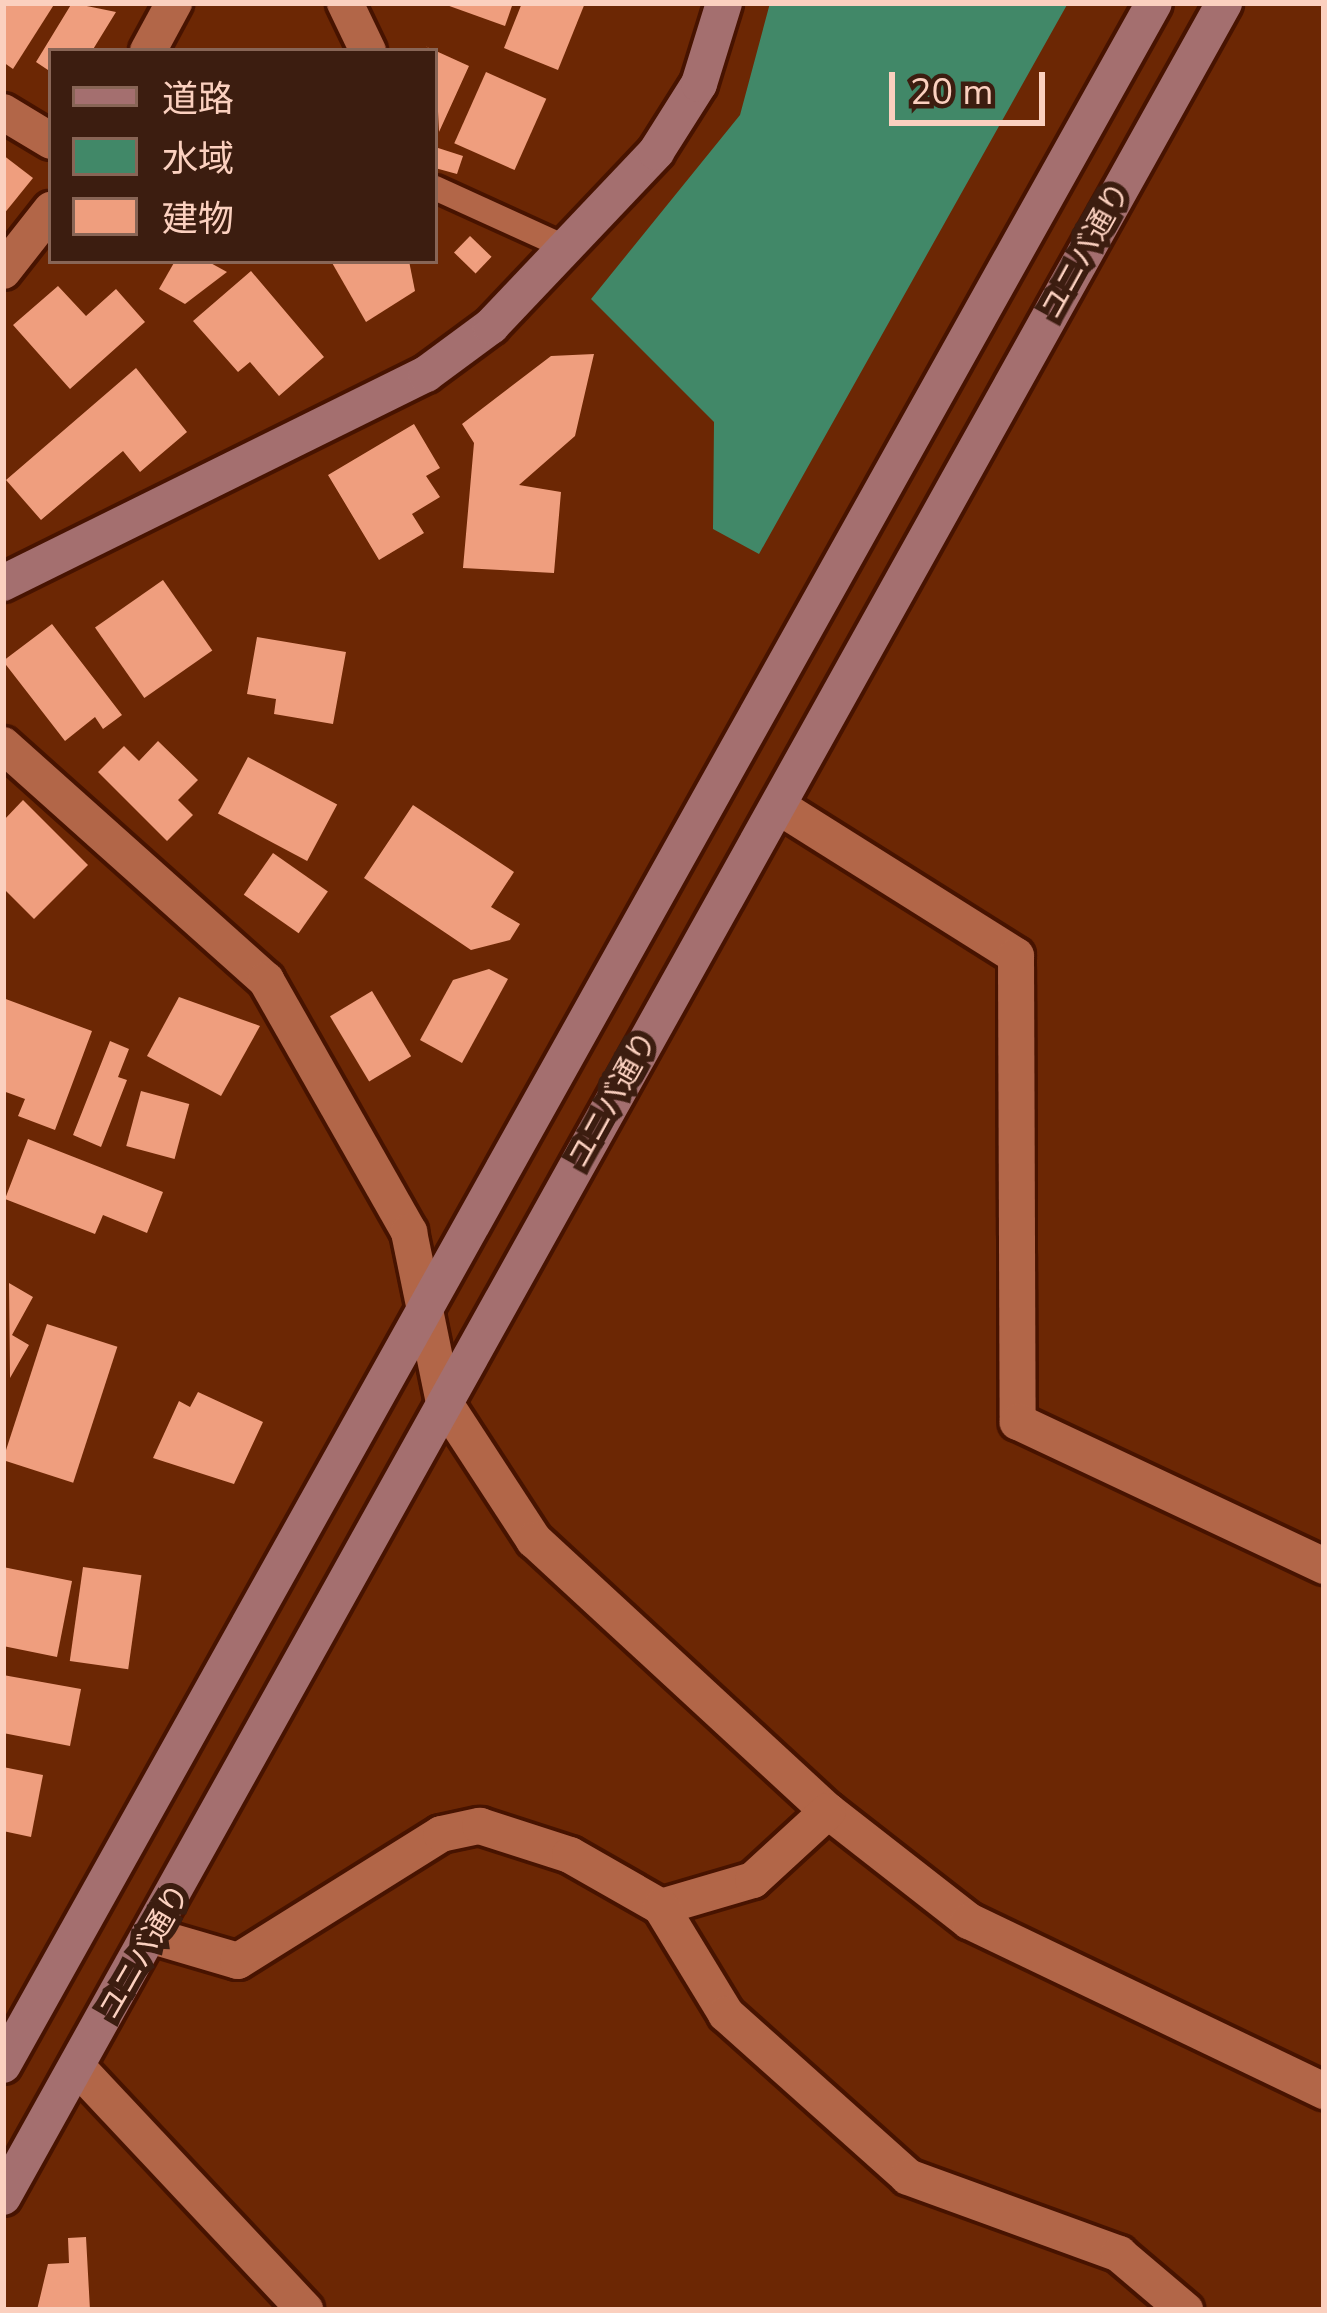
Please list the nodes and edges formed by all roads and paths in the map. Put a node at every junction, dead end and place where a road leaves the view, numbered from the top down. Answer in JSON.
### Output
{"nodes":[{"id":1,"x":174,"y":3,"type":"edge"},
{"id":2,"x":345,"y":3,"type":"edge"},
{"id":3,"x":724,"y":3,"type":"edge"},
{"id":4,"x":1154,"y":3,"type":"edge"},
{"id":5,"x":1224,"y":3,"type":"edge"},
{"id":6,"x":150,"y":48,"type":"edge"},
{"id":7,"x":367,"y":48,"type":"edge"},
{"id":8,"x":3,"y":112,"type":"edge"},
{"id":9,"x":48,"y":139,"type":"edge"},
{"id":10,"x":438,"y":189,"type":"edge"},
{"id":11,"x":48,"y":214,"type":"edge"},
{"id":12,"x":569,"y":249,"type":"junction"},
{"id":13,"x":3,"y":271,"type":"edge"},
{"id":14,"x":3,"y":583,"type":"edge"},
{"id":15,"x":3,"y":745,"type":"edge"},
{"id":16,"x":778,"y":806,"type":"junction"},
{"id":17,"x":425,"y":1309,"type":"junction"},
{"id":18,"x":444,"y":1402,"type":"junction"},
{"id":19,"x":1324,"y":1566,"type":"edge"},
{"id":20,"x":828,"y":1811,"type":"junction"},
{"id":21,"x":661,"y":1907,"type":"junction"},
{"id":22,"x":155,"y":1937,"type":"junction"},
{"id":23,"x":3,"y":2066,"type":"edge"},
{"id":24,"x":78,"y":2068,"type":"junction"},
{"id":25,"x":1324,"y":2091,"type":"edge"},
{"id":26,"x":3,"y":2197,"type":"edge"},
{"id":27,"x":305,"y":2310,"type":"edge"},
{"id":28,"x":1185,"y":2310,"type":"edge"}],
"edges":[{"from":1,"to":6,"type":"street"},
{"from":2,"to":7,"type":"street"},
{"from":3,"to":12,"type":"street"},
{"from":4,"to":17,"type":"street","name":"ユニバ通り"},
{"from":5,"to":16,"type":"street","name":"ユニバ通り"},
{"from":8,"to":9,"type":"street"},
{"from":10,"to":12,"type":"lane"},
{"from":11,"to":13,"type":"street"},
{"from":12,"to":14,"type":"street"},
{"from":15,"to":17,"type":"street"},
{"from":16,"to":18,"type":"street","name":"ユニバ通り"},
{"from":16,"to":19,"type":"street"},
{"from":17,"to":18,"type":"street"},
{"from":17,"to":23,"type":"street","name":"ユニバ通り"},
{"from":18,"to":20,"type":"street"},
{"from":18,"to":22,"type":"street","name":"ユニバ通り"},
{"from":20,"to":21,"type":"street"},
{"from":20,"to":25,"type":"street"},
{"from":21,"to":22,"type":"street"},
{"from":21,"to":28,"type":"street"},
{"from":22,"to":24,"type":"street","name":"ユニバ通り"},
{"from":24,"to":26,"type":"street","name":"ユニバ通り"},
{"from":24,"to":27,"type":"street"}]}
